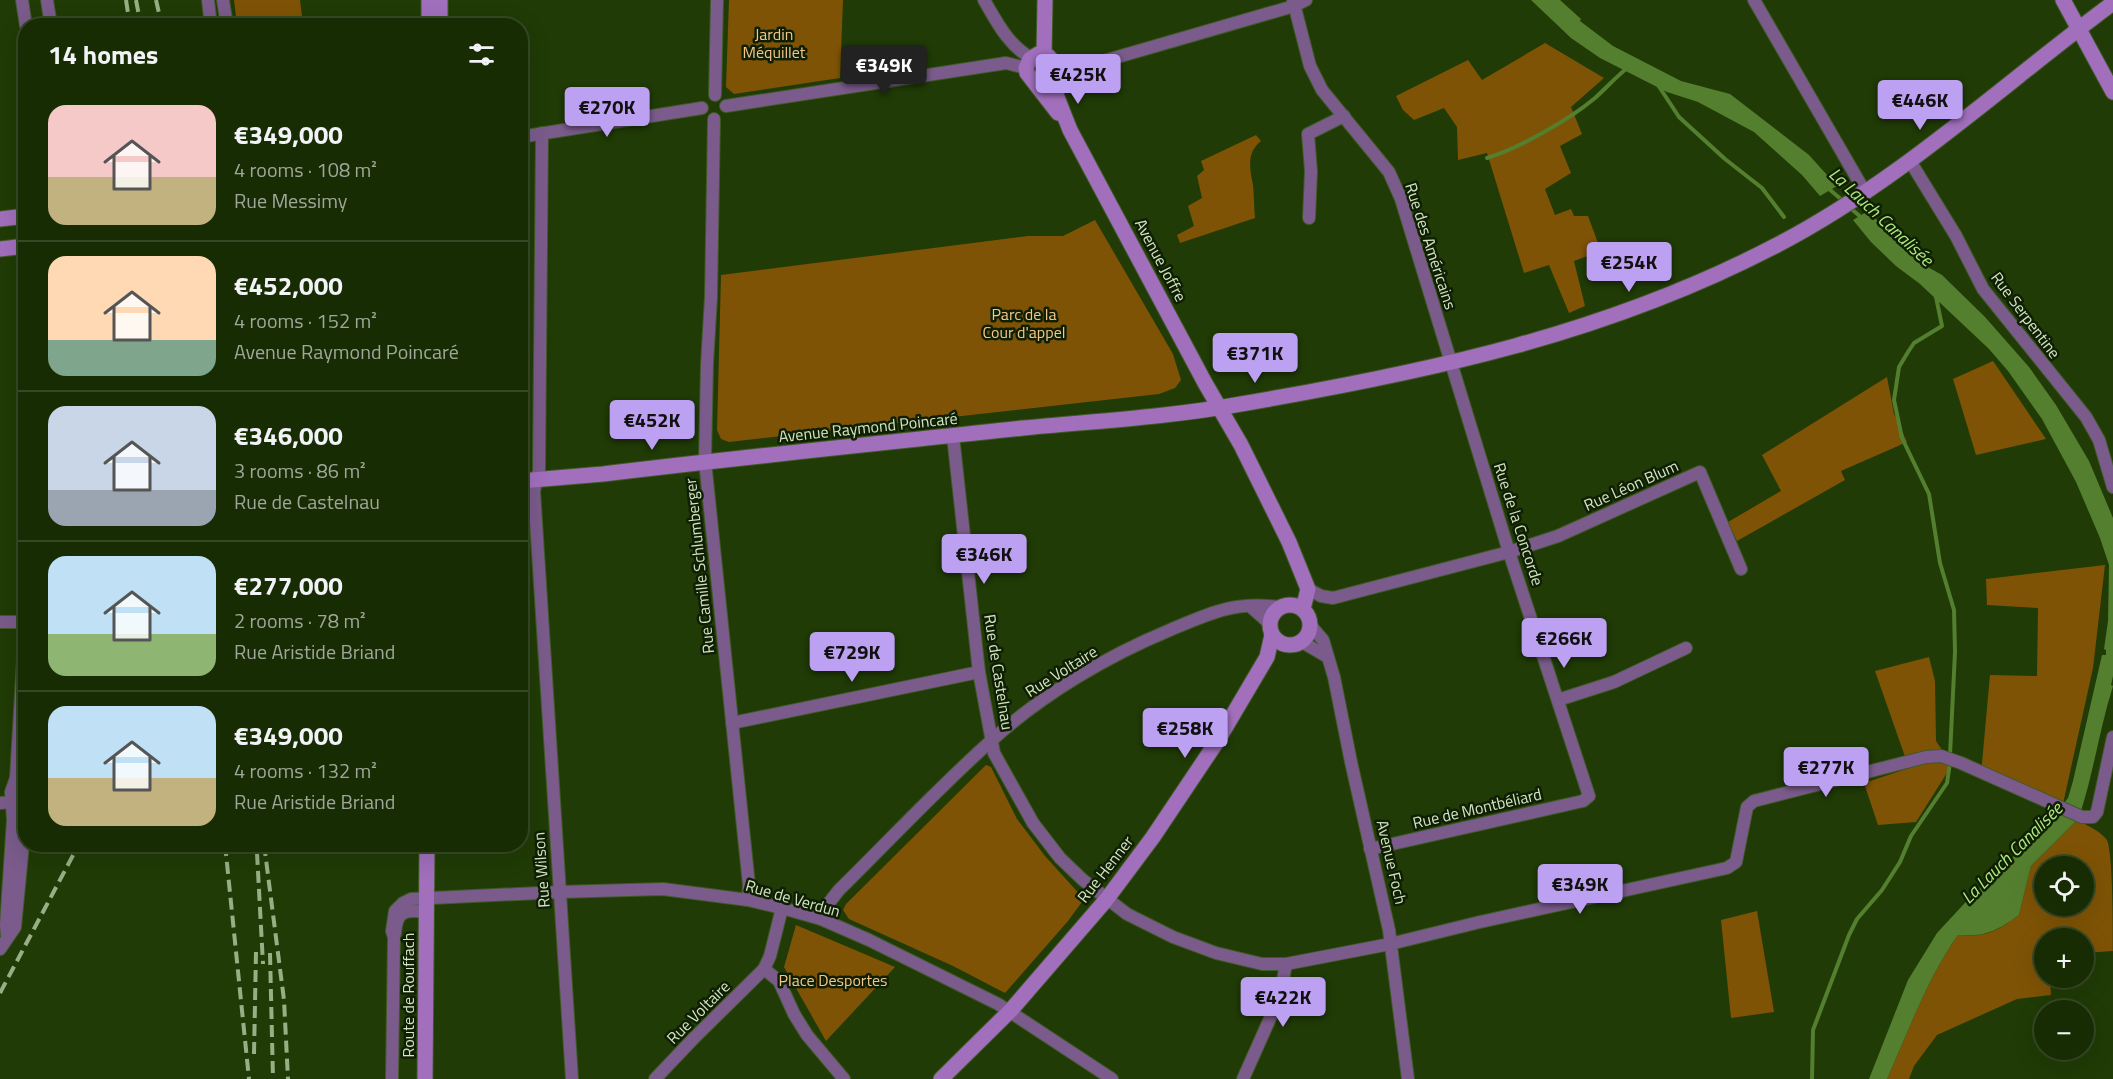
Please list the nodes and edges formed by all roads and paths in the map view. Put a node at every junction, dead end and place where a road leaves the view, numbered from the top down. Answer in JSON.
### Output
{"nodes":[{"id":1,"x":22,"y":0,"type":"edge"},
{"id":2,"x":47,"y":0,"type":"edge"},
{"id":3,"x":208,"y":0,"type":"edge"},
{"id":4,"x":223,"y":0,"type":"edge"},
{"id":5,"x":429,"y":0,"type":"edge"},
{"id":6,"x":440,"y":0,"type":"edge"},
{"id":7,"x":717,"y":0,"type":"edge"},
{"id":8,"x":984,"y":0,"type":"edge"},
{"id":9,"x":1045,"y":0,"type":"edge"},
{"id":10,"x":1306,"y":0,"type":"edge"},
{"id":11,"x":1754,"y":0,"type":"edge"},
{"id":12,"x":2063,"y":0,"type":"edge"},
{"id":13,"x":1293,"y":3,"type":"edge"},
{"id":14,"x":2113,"y":3,"type":"edge"},
{"id":15,"x":25,"y":18,"type":"edge"},
{"id":16,"x":50,"y":18,"type":"edge"},
{"id":17,"x":210,"y":18,"type":"edge"},
{"id":18,"x":226,"y":18,"type":"edge"},
{"id":19,"x":429,"y":18,"type":"edge"},
{"id":20,"x":440,"y":18,"type":"edge"},
{"id":21,"x":2078,"y":29,"type":"junction"},
{"id":22,"x":1034,"y":60,"type":"junction"},
{"id":23,"x":1054,"y":74,"type":"junction"},
{"id":24,"x":1035,"y":82,"type":"junction"},
{"id":25,"x":2113,"y":92,"type":"edge"},
{"id":26,"x":715,"y":95,"type":"junction"},
{"id":27,"x":726,"y":106,"type":"junction"},
{"id":28,"x":702,"y":108,"type":"junction"},
{"id":29,"x":1344,"y":116,"type":"junction"},
{"id":30,"x":714,"y":118,"type":"junction"},
{"id":31,"x":1070,"y":130,"type":"junction"},
{"id":32,"x":543,"y":133,"type":"junction"},
{"id":33,"x":528,"y":136,"type":"edge"},
{"id":34,"x":1910,"y":161,"type":"junction"},
{"id":35,"x":1860,"y":195,"type":"junction"},
{"id":36,"x":18,"y":217,"type":"edge"},
{"id":37,"x":1309,"y":218,"type":"dead end"},
{"id":38,"x":0,"y":219,"type":"edge"},
{"id":39,"x":18,"y":247,"type":"edge"},
{"id":40,"x":0,"y":249,"type":"edge"},
{"id":41,"x":1451,"y":364,"type":"junction"},
{"id":42,"x":1220,"y":407,"type":"junction"},
{"id":43,"x":953,"y":436,"type":"junction"},
{"id":44,"x":705,"y":461,"type":"junction"},
{"id":45,"x":528,"y":480,"type":"edge"},
{"id":46,"x":2113,"y":488,"type":"edge"},
{"id":47,"x":1509,"y":552,"type":"junction"},
{"id":48,"x":1741,"y":569,"type":"dead end"},
{"id":49,"x":1305,"y":584,"type":"junction"},
{"id":50,"x":1251,"y":606,"type":"junction"},
{"id":51,"x":1283,"y":606,"type":"junction"},
{"id":52,"x":1303,"y":609,"type":"junction"},
{"id":53,"x":18,"y":619,"type":"edge"},
{"id":54,"x":0,"y":622,"type":"edge"},
{"id":55,"x":1311,"y":626,"type":"junction"},
{"id":56,"x":1270,"y":629,"type":"junction"},
{"id":57,"x":1302,"y":642,"type":"junction"},
{"id":58,"x":1285,"y":645,"type":"junction"},
{"id":59,"x":1686,"y":648,"type":"dead end"},
{"id":60,"x":1326,"y":656,"type":"junction"},
{"id":61,"x":1267,"y":657,"type":"junction"},
{"id":62,"x":979,"y":672,"type":"junction"},
{"id":63,"x":1558,"y":700,"type":"junction"},
{"id":64,"x":732,"y":723,"type":"junction"},
{"id":65,"x":2113,"y":737,"type":"edge"},
{"id":66,"x":992,"y":740,"type":"junction"},
{"id":67,"x":18,"y":748,"type":"edge"},
{"id":68,"x":1589,"y":796,"type":"joint"},
{"id":69,"x":5,"y":802,"type":"edge"},
{"id":70,"x":1370,"y":849,"type":"junction"},
{"id":71,"x":23,"y":852,"type":"edge"},
{"id":72,"x":427,"y":852,"type":"edge"},
{"id":73,"x":559,"y":892,"type":"junction"},
{"id":74,"x":748,"y":900,"type":"junction"},
{"id":75,"x":1107,"y":900,"type":"junction"},
{"id":76,"x":426,"y":905,"type":"junction"},
{"id":77,"x":782,"y":908,"type":"junction"},
{"id":78,"x":821,"y":919,"type":"junction"},
{"id":79,"x":7,"y":937,"type":"junction"},
{"id":80,"x":1390,"y":944,"type":"junction"},
{"id":81,"x":0,"y":949,"type":"edge"},
{"id":82,"x":1287,"y":964,"type":"junction"},
{"id":83,"x":764,"y":969,"type":"junction"},
{"id":84,"x":1011,"y":1010,"type":"junction"},
{"id":85,"x":392,"y":1079,"type":"edge"},
{"id":86,"x":425,"y":1079,"type":"edge"},
{"id":87,"x":572,"y":1079,"type":"edge"},
{"id":88,"x":656,"y":1079,"type":"edge"},
{"id":89,"x":844,"y":1079,"type":"edge"},
{"id":90,"x":941,"y":1079,"type":"edge"},
{"id":91,"x":1112,"y":1079,"type":"edge"},
{"id":92,"x":1243,"y":1079,"type":"edge"},
{"id":93,"x":1408,"y":1079,"type":"edge"}],
"edges":[{"from":1,"to":15,"type":"street"},
{"from":2,"to":16,"type":"street"},
{"from":3,"to":17,"type":"street"},
{"from":4,"to":18,"type":"street"},
{"from":5,"to":19,"type":"street"},
{"from":6,"to":20,"type":"street"},
{"from":7,"to":26,"type":"street"},
{"from":8,"to":22,"type":"street"},
{"from":9,"to":22,"type":"street"},
{"from":10,"to":13,"type":"street"},
{"from":11,"to":35,"type":"street"},
{"from":12,"to":21,"type":"street"},
{"from":13,"to":23,"type":"street"},
{"from":13,"to":29,"type":"street","name":"Rue des Américains"},
{"from":14,"to":21,"type":"street","name":"Avenue Raymond Poincaré"},
{"from":21,"to":25,"type":"street"},
{"from":21,"to":34,"type":"street","name":"Avenue Raymond Poincaré"},
{"from":22,"to":23,"type":"street"},
{"from":22,"to":24,"type":"street"},
{"from":22,"to":27,"type":"street"},
{"from":23,"to":24,"type":"street"},
{"from":23,"to":31,"type":"street","name":"Avenue Joffre"},
{"from":24,"to":31,"type":"street","name":"Avenue Joffre"},
{"from":26,"to":27,"type":"street"},
{"from":26,"to":28,"type":"street"},
{"from":27,"to":30,"type":"street"},
{"from":28,"to":30,"type":"street"},
{"from":28,"to":32,"type":"street"},
{"from":29,"to":37,"type":"street"},
{"from":29,"to":41,"type":"street","name":"Rue des Américains"},
{"from":30,"to":44,"type":"street","name":"Rue Camille Schlumberger"},
{"from":31,"to":42,"type":"street","name":"Avenue Joffre"},
{"from":32,"to":33,"type":"street"},
{"from":32,"to":45,"type":"street","name":"Rue Wilson"},
{"from":34,"to":35,"type":"street","name":"Avenue Raymond Poincaré"},
{"from":34,"to":46,"type":"street","name":"Rue Serpentine"},
{"from":35,"to":41,"type":"street","name":"Avenue Raymond Poincaré"},
{"from":36,"to":38,"type":"street"},
{"from":39,"to":40,"type":"street"},
{"from":41,"to":42,"type":"street","name":"Avenue Raymond Poincaré"},
{"from":41,"to":47,"type":"street","name":"Rue de la Concorde"},
{"from":42,"to":43,"type":"street","name":"Avenue Raymond Poincaré"},
{"from":42,"to":49,"type":"street"},
{"from":43,"to":44,"type":"street","name":"Avenue Raymond Poincaré"},
{"from":43,"to":62,"type":"street","name":"Rue de Castelnau"},
{"from":44,"to":45,"type":"street","name":"Avenue Raymond Poincaré"},
{"from":44,"to":64,"type":"street","name":"Rue Camille Schlumberger"},
{"from":45,"to":73,"type":"street","name":"Rue Wilson"},
{"from":47,"to":48,"type":"street","name":"Rue Léon Blum"},
{"from":47,"to":49,"type":"street"},
{"from":47,"to":63,"type":"street","name":"Rue de la Concorde"},
{"from":49,"to":51,"type":"street"},
{"from":49,"to":52,"type":"street"},
{"from":50,"to":51,"type":"street","name":"Rue Voltaire"},
{"from":50,"to":56,"type":"street"},
{"from":50,"to":66,"type":"street","name":"Rue Voltaire"},
{"from":51,"to":52,"type":"street"},
{"from":51,"to":56,"type":"street"},
{"from":52,"to":55,"type":"street"},
{"from":53,"to":54,"type":"street"},
{"from":55,"to":57,"type":"street"},
{"from":55,"to":60,"type":"street","name":"Avenue Foch"},
{"from":56,"to":58,"type":"street"},
{"from":56,"to":61,"type":"street","name":"Rue Henner"},
{"from":57,"to":58,"type":"street"},
{"from":57,"to":60,"type":"street"},
{"from":58,"to":61,"type":"street","name":"Rue Henner"},
{"from":59,"to":63,"type":"street"},
{"from":60,"to":70,"type":"street","name":"Avenue Foch"},
{"from":61,"to":75,"type":"street","name":"Rue Henner"},
{"from":62,"to":64,"type":"street"},
{"from":62,"to":66,"type":"street","name":"Rue de Castelnau"},
{"from":63,"to":68,"type":"street","name":"Rue de la Concorde"},
{"from":64,"to":74,"type":"street","name":"Rue Camille Schlumberger"},
{"from":65,"to":80,"type":"street","name":"Rue de Castelnau"},
{"from":66,"to":75,"type":"street","name":"Rue de Castelnau"},
{"from":66,"to":78,"type":"street","name":"Rue Voltaire"},
{"from":67,"to":69,"type":"street"},
{"from":68,"to":70,"type":"street","name":"Rue de Montbéliard"},
{"from":69,"to":79,"type":"street"},
{"from":70,"to":80,"type":"street","name":"Avenue Foch"},
{"from":71,"to":79,"type":"street"},
{"from":72,"to":76,"type":"street","name":"Route de Rouffach"},
{"from":73,"to":74,"type":"street","name":"Rue de Verdun"},
{"from":73,"to":76,"type":"street","name":"Rue de Verdun"},
{"from":73,"to":87,"type":"street","name":"Rue Wilson"},
{"from":74,"to":77,"type":"street","name":"Rue de Verdun"},
{"from":75,"to":82,"type":"street","name":"Rue de Castelnau"},
{"from":75,"to":84,"type":"street","name":"Rue Henner"},
{"from":76,"to":85,"type":"street","name":"Route de Rouffach"},
{"from":76,"to":86,"type":"street","name":"Route de Rouffach"},
{"from":77,"to":78,"type":"street","name":"Rue de Verdun"},
{"from":77,"to":83,"type":"street"},
{"from":78,"to":84,"type":"street","name":"Rue de Verdun"},
{"from":79,"to":81,"type":"street"},
{"from":80,"to":82,"type":"street","name":"Rue de Castelnau"},
{"from":80,"to":93,"type":"street","name":"Avenue Foch"},
{"from":82,"to":92,"type":"street"},
{"from":83,"to":88,"type":"street","name":"Rue Voltaire"},
{"from":83,"to":89,"type":"street"},
{"from":84,"to":90,"type":"street","name":"Rue Henner"},
{"from":84,"to":91,"type":"street","name":"Rue de Verdun"}]}
